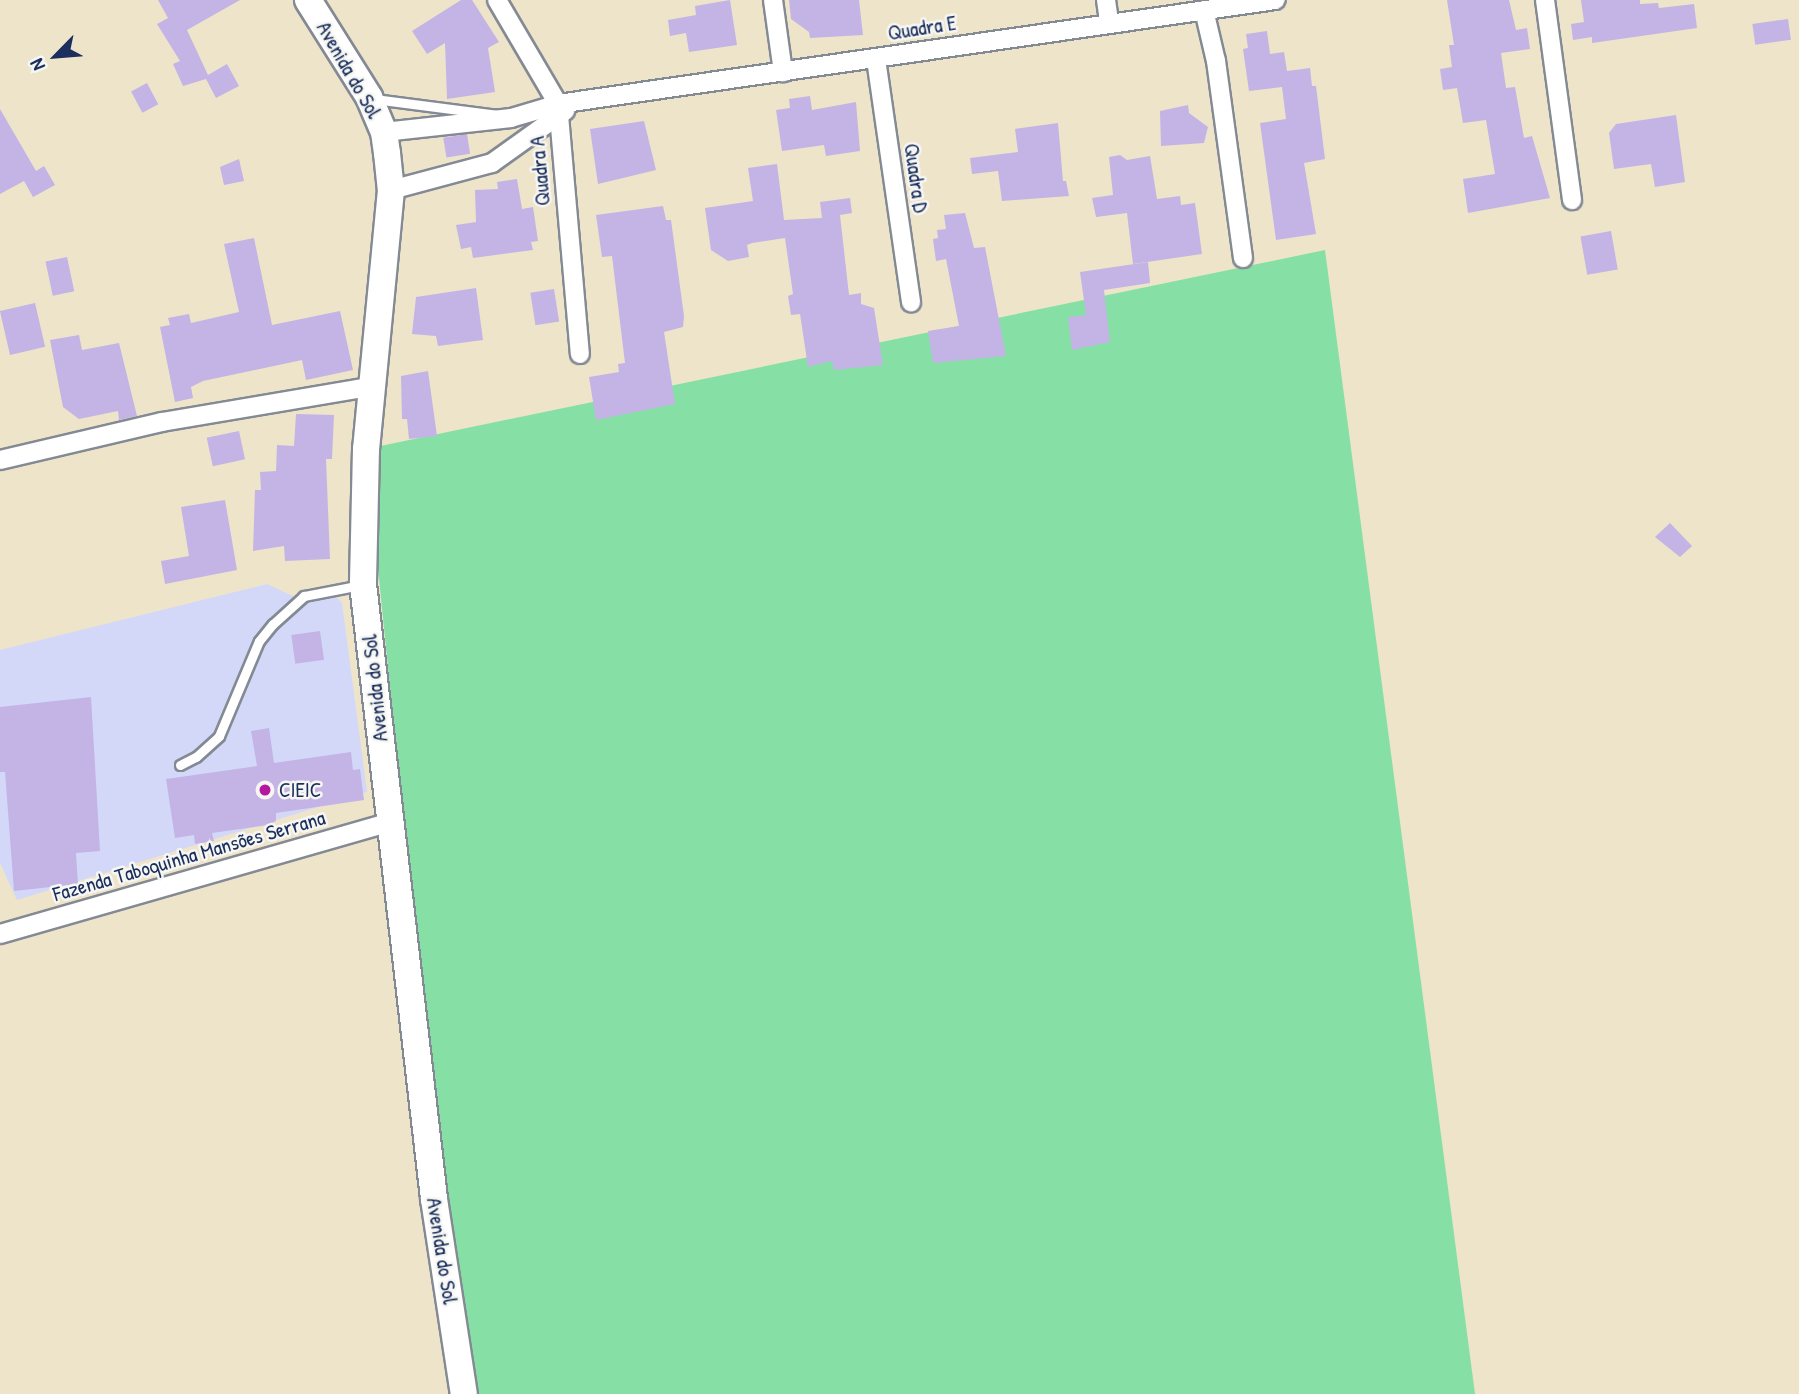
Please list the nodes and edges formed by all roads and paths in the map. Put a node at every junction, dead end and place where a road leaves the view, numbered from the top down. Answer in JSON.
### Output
{"nodes":[{"id":1,"x":308,"y":0,"type":"edge"},
{"id":2,"x":498,"y":0,"type":"edge"},
{"id":3,"x":773,"y":0,"type":"edge"},
{"id":4,"x":1106,"y":0,"type":"edge"},
{"id":5,"x":1276,"y":0,"type":"edge"},
{"id":6,"x":1545,"y":0,"type":"edge"},
{"id":7,"x":1204,"y":10,"type":"junction"},
{"id":8,"x":1109,"y":21,"type":"junction"},
{"id":9,"x":876,"y":59,"type":"junction"},
{"id":10,"x":783,"y":72,"type":"junction"},
{"id":11,"x":369,"y":97,"type":"junction"},
{"id":12,"x":564,"y":107,"type":"junction"},
{"id":13,"x":511,"y":118,"type":"junction"},
{"id":14,"x":384,"y":132,"type":"junction"},
{"id":15,"x":391,"y":190,"type":"junction"},
{"id":16,"x":1572,"y":200,"type":"dead end"},
{"id":17,"x":1243,"y":258,"type":"dead end"},
{"id":18,"x":911,"y":303,"type":"dead end"},
{"id":19,"x":580,"y":354,"type":"dead end"},
{"id":20,"x":374,"y":386,"type":"junction"},
{"id":21,"x":0,"y":460,"type":"edge"},
{"id":22,"x":363,"y":584,"type":"junction"},
{"id":23,"x":180,"y":765,"type":"dead end"},
{"id":24,"x":391,"y":822,"type":"junction"},
{"id":25,"x":0,"y":934,"type":"edge"},
{"id":26,"x":464,"y":1394,"type":"edge"}],
"edges":[{"from":1,"to":11,"type":"street","name":"Avenida do Sol"},
{"from":2,"to":12,"type":"street","name":"Quadra A"},
{"from":3,"to":10,"type":"street"},
{"from":4,"to":8,"type":"street"},
{"from":5,"to":7,"type":"street","name":"Quadra E"},
{"from":6,"to":16,"type":"street"},
{"from":7,"to":8,"type":"street","name":"Quadra E"},
{"from":7,"to":17,"type":"street"},
{"from":8,"to":9,"type":"street","name":"Quadra E"},
{"from":9,"to":10,"type":"street","name":"Quadra E"},
{"from":9,"to":18,"type":"street","name":"Quadra D"},
{"from":10,"to":12,"type":"street","name":"Quadra E"},
{"from":11,"to":13,"type":"lane"},
{"from":11,"to":14,"type":"street","name":"Avenida do Sol"},
{"from":12,"to":13,"type":"street","name":"Quadra E"},
{"from":12,"to":15,"type":"street"},
{"from":12,"to":19,"type":"street","name":"Quadra A"},
{"from":13,"to":14,"type":"street","name":"Quadra E"},
{"from":14,"to":15,"type":"street","name":"Avenida do Sol"},
{"from":15,"to":20,"type":"street","name":"Avenida do Sol"},
{"from":20,"to":21,"type":"street"},
{"from":20,"to":22,"type":"street","name":"Avenida do Sol"},
{"from":22,"to":23,"type":"lane"},
{"from":22,"to":24,"type":"street","name":"Avenida do Sol"},
{"from":24,"to":25,"type":"street","name":"Fazenda Taboquinha Mansões Serrana"},
{"from":24,"to":26,"type":"street","name":"Avenida do Sol"}]}
